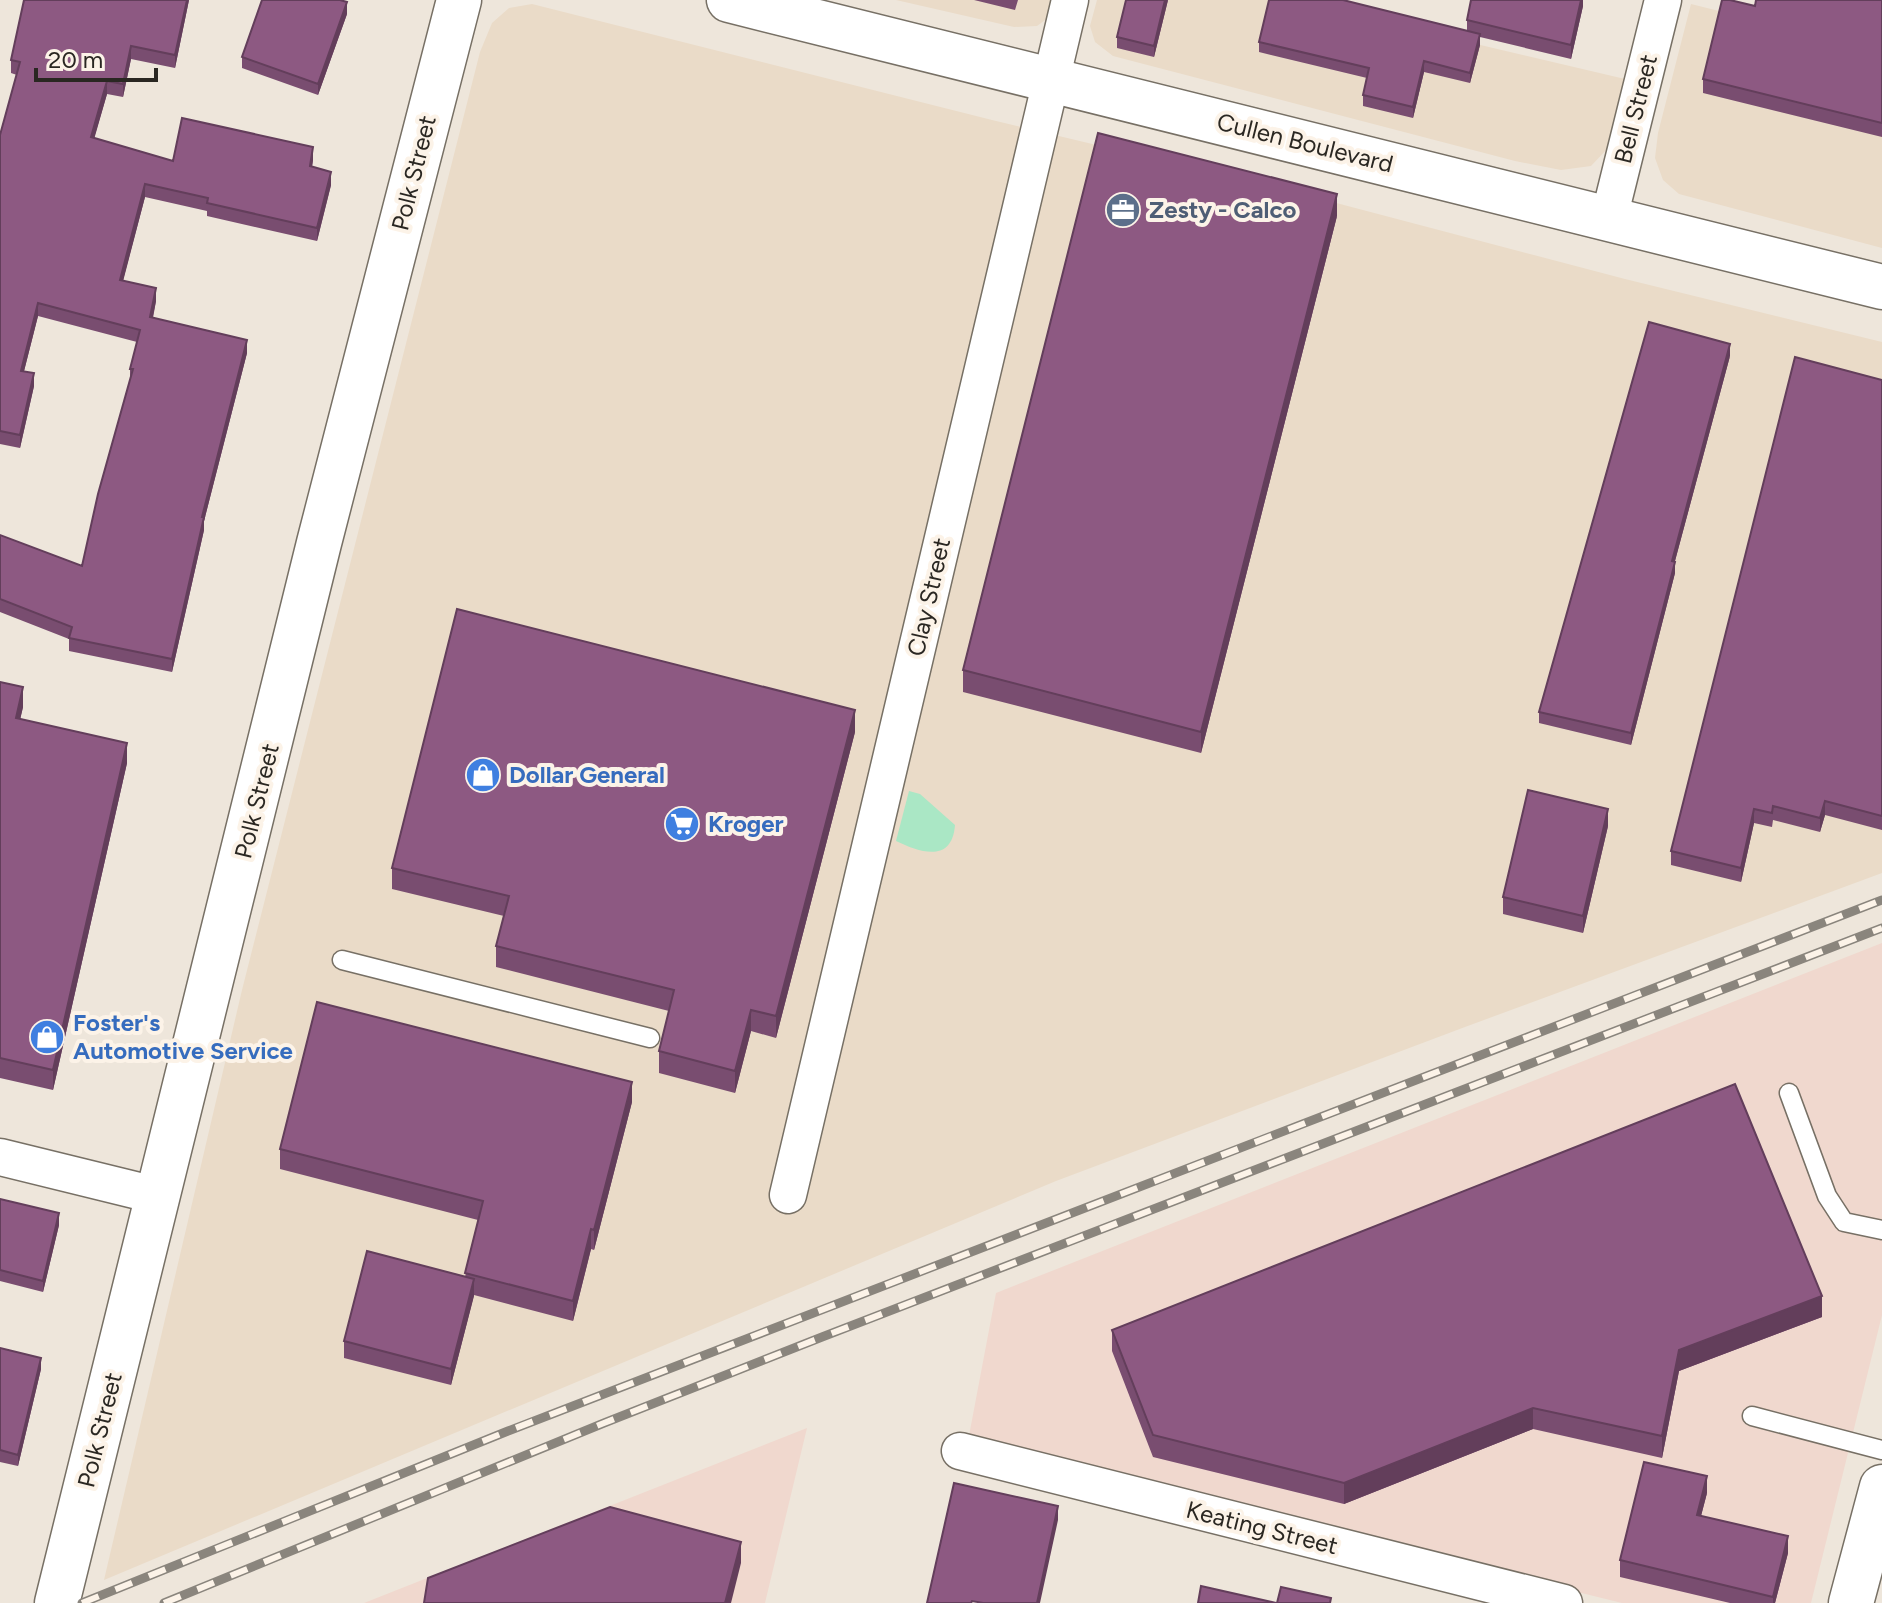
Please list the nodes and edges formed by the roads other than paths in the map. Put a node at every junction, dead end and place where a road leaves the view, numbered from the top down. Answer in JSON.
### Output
{"nodes":[{"id":1,"x":459,"y":0,"type":"edge"},
{"id":2,"x":729,"y":0,"type":"edge"},
{"id":3,"x":1070,"y":0,"type":"edge"},
{"id":4,"x":1663,"y":0,"type":"edge"},
{"id":5,"x":1050,"y":80,"type":"junction"},
{"id":6,"x":1609,"y":218,"type":"junction"},
{"id":7,"x":1882,"y":287,"type":"edge"},
{"id":8,"x":342,"y":960,"type":"dead end"},
{"id":9,"x":650,"y":1038,"type":"dead end"},
{"id":10,"x":1789,"y":1093,"type":"dead end"},
{"id":11,"x":0,"y":1157,"type":"edge"},
{"id":12,"x":788,"y":1195,"type":"dead end"},
{"id":13,"x":159,"y":1196,"type":"junction"},
{"id":14,"x":1882,"y":1230,"type":"edge"},
{"id":15,"x":1752,"y":1416,"type":"dead end"},
{"id":16,"x":1882,"y":1450,"type":"edge"},
{"id":17,"x":960,"y":1451,"type":"dead end"},
{"id":18,"x":1882,"y":1487,"type":"edge"},
{"id":19,"x":1875,"y":1544,"type":"edge"},
{"id":20,"x":57,"y":1603,"type":"edge"},
{"id":21,"x":1564,"y":1603,"type":"edge"},
{"id":22,"x":1851,"y":1603,"type":"edge"}],
"edges":[{"from":1,"to":13,"type":"main road","name":"Polk Street"},
{"from":2,"to":5,"type":"main road","name":"Cullen Boulevard"},
{"from":3,"to":5,"type":"street","name":"Clay Street"},
{"from":4,"to":6,"type":"street","name":"Bell Street"},
{"from":5,"to":6,"type":"main road","name":"Cullen Boulevard"},
{"from":5,"to":12,"type":"street","name":"Clay Street"},
{"from":6,"to":7,"type":"main road","name":"Cullen Boulevard"},
{"from":8,"to":9,"type":"lane"},
{"from":10,"to":14,"type":"lane"},
{"from":11,"to":13,"type":"street"},
{"from":13,"to":20,"type":"main road","name":"Polk Street"},
{"from":15,"to":16,"type":"lane"},
{"from":17,"to":21,"type":"street","name":"Keating Street"},
{"from":18,"to":19,"type":"main road"},
{"from":19,"to":22,"type":"main road"}]}
